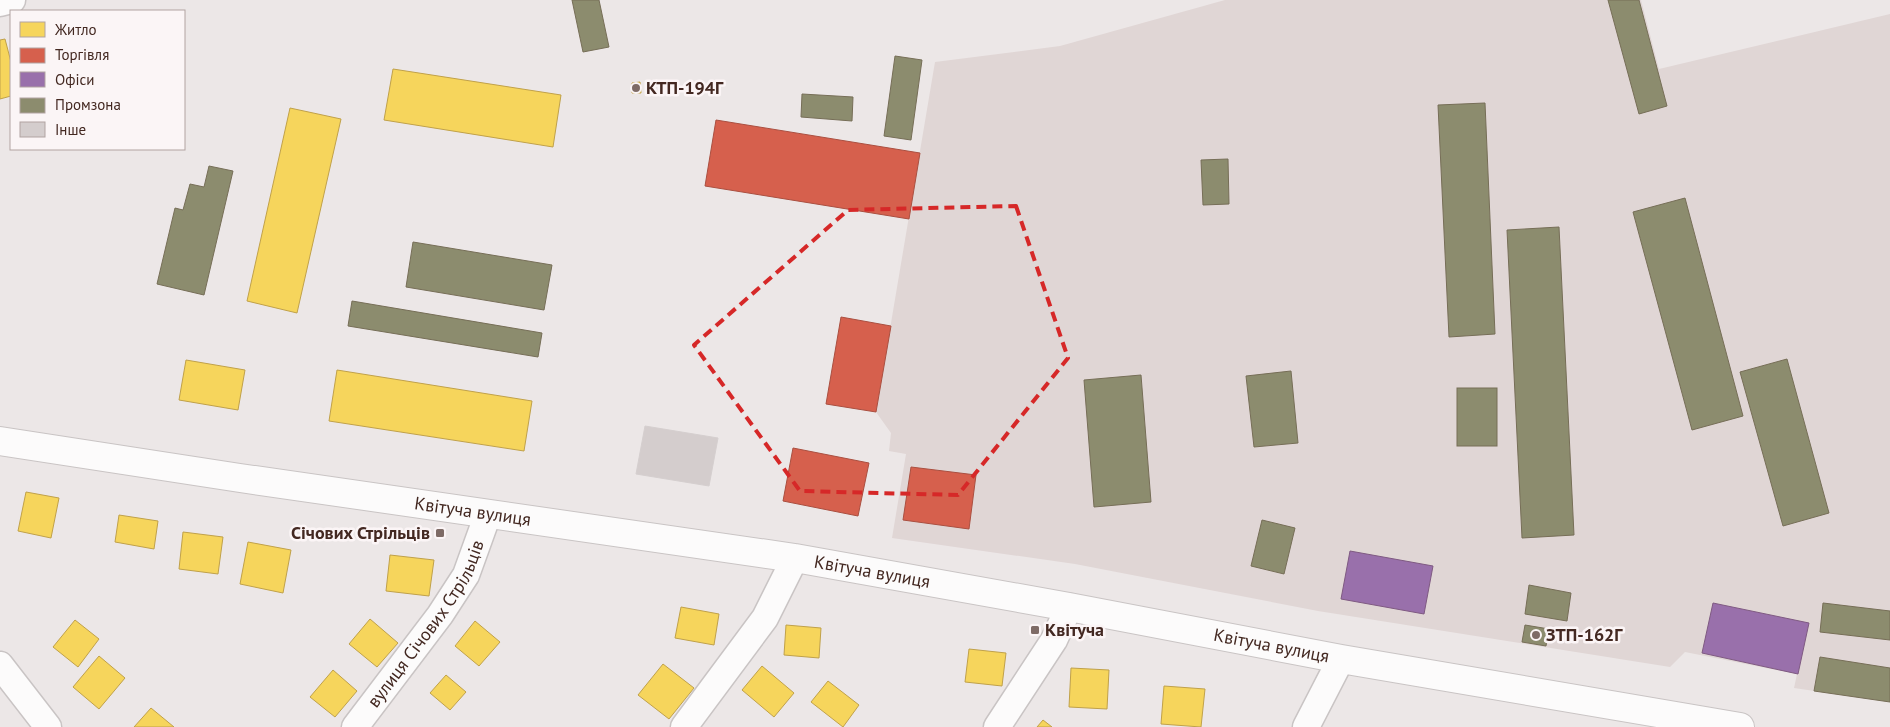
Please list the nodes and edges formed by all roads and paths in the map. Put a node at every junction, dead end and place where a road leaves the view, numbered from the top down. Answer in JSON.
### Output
{"nodes":[{"id":1,"x":12,"y":0,"type":"edge"},
{"id":2,"x":0,"y":4,"type":"edge"},
{"id":3,"x":0,"y":441,"type":"edge"},
{"id":4,"x":488,"y":514,"type":"junction"},
{"id":5,"x":795,"y":558,"type":"junction"},
{"id":6,"x":1068,"y":607,"type":"junction"},
{"id":7,"x":1341,"y":659,"type":"junction"},
{"id":8,"x":0,"y":665,"type":"edge"},
{"id":9,"x":1640,"y":719,"type":"edge"},
{"id":10,"x":48,"y":727,"type":"edge"},
{"id":11,"x":355,"y":727,"type":"edge"},
{"id":12,"x":684,"y":727,"type":"edge"},
{"id":13,"x":997,"y":727,"type":"edge"},
{"id":14,"x":1306,"y":727,"type":"edge"},
{"id":15,"x":1740,"y":727,"type":"edge"}],
"edges":[{"from":1,"to":2,"type":"street"},
{"from":3,"to":4,"type":"street","name":"Квітуча вулиця"},
{"from":4,"to":5,"type":"street","name":"Квітуча вулиця"},
{"from":4,"to":11,"type":"street","name":"вулиця Січових Стрільців"},
{"from":5,"to":6,"type":"street","name":"Квітуча вулиця"},
{"from":5,"to":12,"type":"street"},
{"from":6,"to":7,"type":"street","name":"Квітуча вулиця"},
{"from":6,"to":13,"type":"street"},
{"from":7,"to":9,"type":"street","name":"Квітуча вулиця"},
{"from":7,"to":14,"type":"street"},
{"from":8,"to":10,"type":"street"},
{"from":9,"to":15,"type":"street","name":"Квітуча вулиця"}]}
